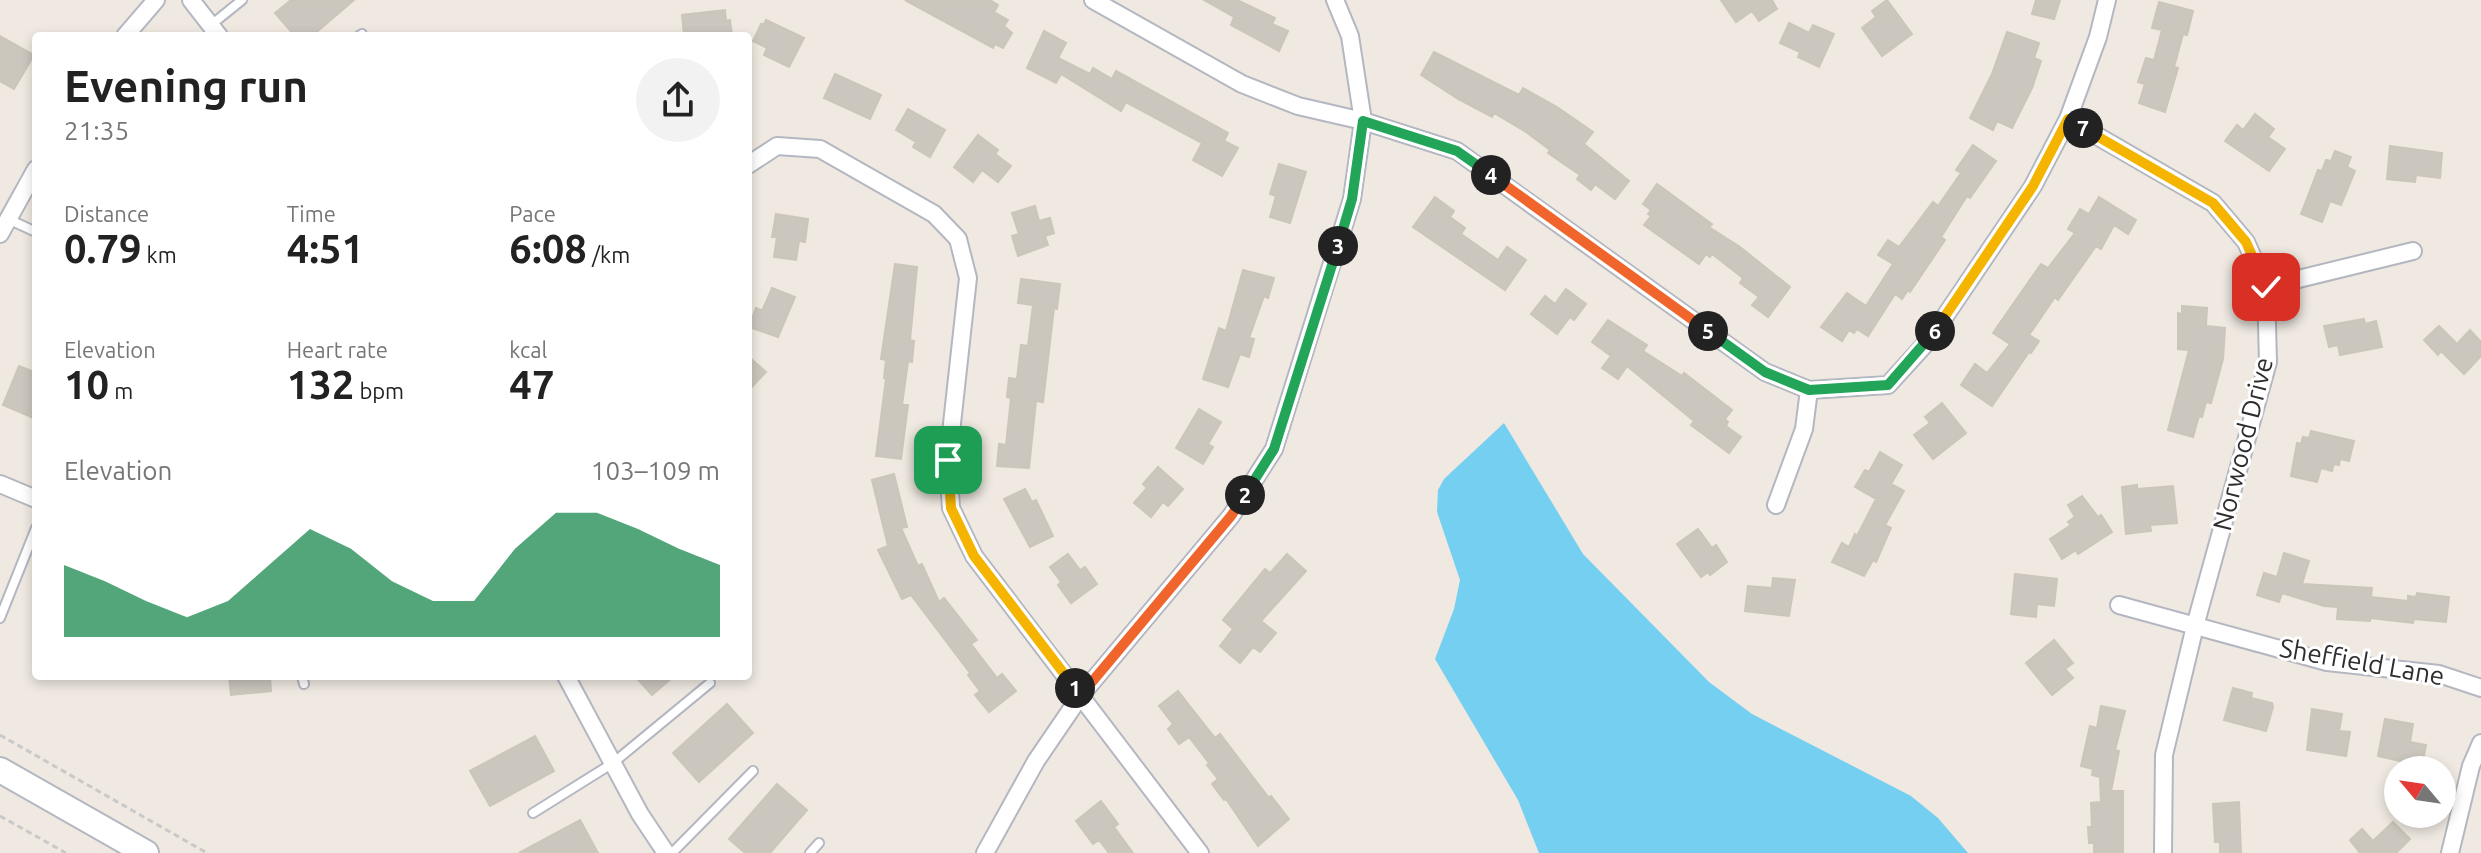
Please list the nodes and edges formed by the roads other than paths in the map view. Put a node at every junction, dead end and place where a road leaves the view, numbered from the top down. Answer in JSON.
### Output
{"nodes":[{"id":1,"x":156,"y":0,"type":"edge"},
{"id":2,"x":191,"y":0,"type":"edge"},
{"id":3,"x":242,"y":0,"type":"edge"},
{"id":4,"x":1093,"y":0,"type":"edge"},
{"id":5,"x":1335,"y":0,"type":"edge"},
{"id":6,"x":2107,"y":0,"type":"edge"},
{"id":7,"x":215,"y":31,"type":"edge"},
{"id":8,"x":128,"y":32,"type":"edge"},
{"id":9,"x":2068,"y":119,"type":"junction"},
{"id":10,"x":1363,"y":121,"type":"junction"},
{"id":11,"x":752,"y":162,"type":"edge"},
{"id":12,"x":32,"y":176,"type":"edge"},
{"id":13,"x":4,"y":227,"type":"edge"},
{"id":14,"x":32,"y":231,"type":"edge"},
{"id":15,"x":2413,"y":251,"type":"dead end"},
{"id":16,"x":2266,"y":287,"type":"junction"},
{"id":17,"x":1809,"y":390,"type":"junction"},
{"id":18,"x":0,"y":484,"type":"edge"},
{"id":19,"x":32,"y":497,"type":"edge"},
{"id":20,"x":1776,"y":505,"type":"dead end"},
{"id":21,"x":32,"y":538,"type":"edge"},
{"id":22,"x":2119,"y":605,"type":"dead end"},
{"id":23,"x":0,"y":618,"type":"edge"},
{"id":24,"x":2195,"y":626,"type":"junction"},
{"id":25,"x":568,"y":680,"type":"edge"},
{"id":26,"x":710,"y":683,"type":"dead end"},
{"id":27,"x":2481,"y":688,"type":"edge"},
{"id":28,"x":1081,"y":695,"type":"junction"},
{"id":29,"x":2481,"y":743,"type":"edge"},
{"id":30,"x":613,"y":763,"type":"junction"},
{"id":31,"x":0,"y":770,"type":"edge"},
{"id":32,"x":753,"y":771,"type":"dead end"},
{"id":33,"x":533,"y":813,"type":"dead end"},
{"id":34,"x":819,"y":843,"type":"dead end"},
{"id":35,"x":662,"y":851,"type":"edge"},
{"id":36,"x":146,"y":853,"type":"edge"},
{"id":37,"x":810,"y":853,"type":"edge"},
{"id":38,"x":985,"y":853,"type":"edge"},
{"id":39,"x":1200,"y":853,"type":"edge"},
{"id":40,"x":2163,"y":853,"type":"edge"},
{"id":41,"x":2450,"y":853,"type":"edge"}],
"edges":[{"from":1,"to":8,"type":"street"},
{"from":2,"to":7,"type":"street"},
{"from":3,"to":7,"type":"lane"},
{"from":4,"to":10,"type":"street"},
{"from":5,"to":10,"type":"street"},
{"from":6,"to":9,"type":"street"},
{"from":9,"to":16,"type":"street","name":"Norwood Drive"},
{"from":9,"to":17,"type":"street"},
{"from":10,"to":17,"type":"street"},
{"from":10,"to":28,"type":"street"},
{"from":11,"to":28,"type":"street"},
{"from":12,"to":13,"type":"street"},
{"from":13,"to":14,"type":"lane"},
{"from":15,"to":16,"type":"street"},
{"from":16,"to":24,"type":"street","name":"Norwood Drive"},
{"from":17,"to":20,"type":"street"},
{"from":18,"to":19,"type":"street"},
{"from":21,"to":23,"type":"lane"},
{"from":22,"to":24,"type":"street"},
{"from":24,"to":27,"type":"street","name":"Sheffield Lane"},
{"from":24,"to":40,"type":"street","name":"Norwood Drive"},
{"from":25,"to":30,"type":"street"},
{"from":26,"to":30,"type":"lane"},
{"from":28,"to":38,"type":"street"},
{"from":28,"to":39,"type":"street"},
{"from":29,"to":41,"type":"street"},
{"from":30,"to":33,"type":"lane"},
{"from":30,"to":35,"type":"street"},
{"from":31,"to":36,"type":"street"},
{"from":32,"to":35,"type":"lane"},
{"from":34,"to":37,"type":"lane"}]}
